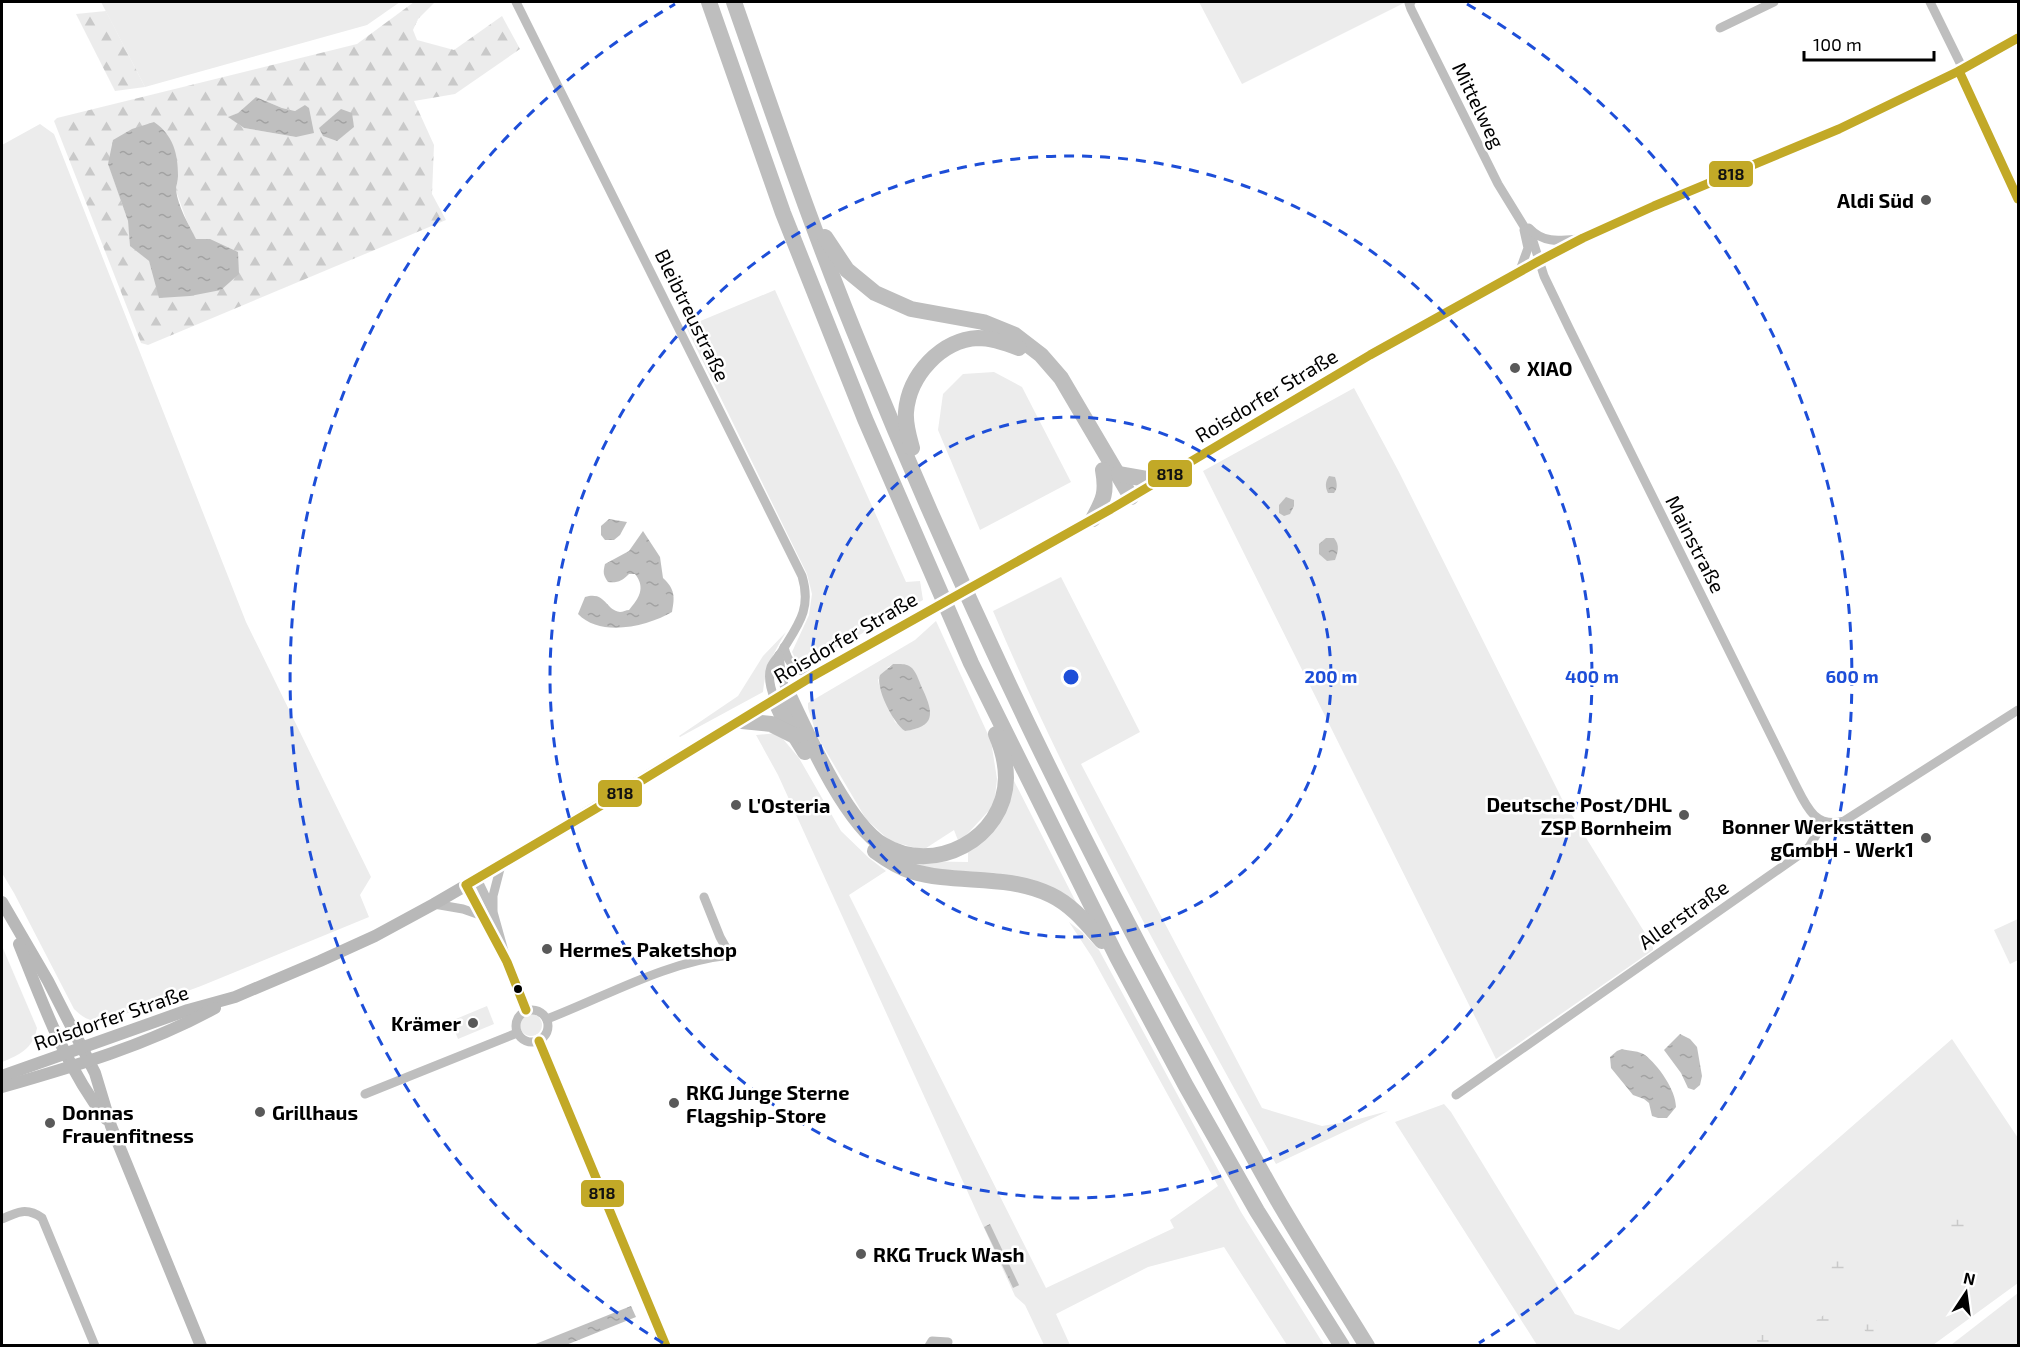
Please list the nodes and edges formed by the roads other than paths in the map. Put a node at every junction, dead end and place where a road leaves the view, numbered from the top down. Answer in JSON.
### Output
{"nodes":[{"id":1,"x":516,"y":2,"type":"edge"},
{"id":2,"x":709,"y":2,"type":"edge"},
{"id":3,"x":734,"y":2,"type":"edge"},
{"id":4,"x":1410,"y":2,"type":"edge"},
{"id":5,"x":1774,"y":2,"type":"edge"},
{"id":6,"x":1930,"y":2,"type":"edge"},
{"id":7,"x":1720,"y":28,"type":"dead end"},
{"id":8,"x":2019,"y":38,"type":"edge"},
{"id":9,"x":1961,"y":70,"type":"junction"},
{"id":10,"x":2019,"y":199,"type":"edge"},
{"id":11,"x":808,"y":211,"type":"junction"},
{"id":12,"x":1522,"y":222,"type":"junction"},
{"id":13,"x":1582,"y":238,"type":"junction"},
{"id":14,"x":1539,"y":261,"type":"junction"},
{"id":15,"x":1519,"y":273,"type":"junction"},
{"id":16,"x":1544,"y":276,"type":"joint"},
{"id":17,"x":1110,"y":472,"type":"junction"},
{"id":18,"x":1158,"y":481,"type":"junction"},
{"id":19,"x":1127,"y":500,"type":"junction"},
{"id":20,"x":928,"y":504,"type":"junction"},
{"id":21,"x":1093,"y":519,"type":"junction"},
{"id":22,"x":781,"y":651,"type":"junction"},
{"id":23,"x":971,"y":663,"type":"junction"},
{"id":24,"x":813,"y":676,"type":"junction"},
{"id":25,"x":781,"y":696,"type":"junction"},
{"id":26,"x":2019,"y":710,"type":"edge"},
{"id":27,"x":742,"y":720,"type":"junction"},
{"id":28,"x":796,"y":737,"type":"junction"},
{"id":29,"x":1824,"y":822,"type":"junction"},
{"id":30,"x":501,"y":865,"type":"junction"},
{"id":31,"x":477,"y":879,"type":"junction"},
{"id":32,"x":466,"y":885,"type":"junction"},
{"id":33,"x":704,"y":897,"type":"dead end"},
{"id":34,"x":3,"y":904,"type":"edge"},
{"id":35,"x":434,"y":904,"type":"junction"},
{"id":36,"x":494,"y":912,"type":"junction"},
{"id":37,"x":480,"y":915,"type":"junction"},
{"id":38,"x":1117,"y":957,"type":"junction"},
{"id":39,"x":507,"y":962,"type":"junction"},
{"id":40,"x":235,"y":997,"type":"junction"},
{"id":41,"x":526,"y":1010,"type":"junction"},
{"id":42,"x":547,"y":1019,"type":"junction"},
{"id":43,"x":517,"y":1033,"type":"junction"},
{"id":44,"x":539,"y":1041,"type":"junction"},
{"id":45,"x":81,"y":1048,"type":"junction"},
{"id":46,"x":65,"y":1053,"type":"junction"},
{"id":47,"x":89,"y":1061,"type":"junction"},
{"id":48,"x":71,"y":1066,"type":"junction"},
{"id":49,"x":2,"y":1076,"type":"edge"},
{"id":50,"x":2,"y":1087,"type":"edge"},
{"id":51,"x":365,"y":1094,"type":"dead end"},
{"id":52,"x":1456,"y":1095,"type":"dead end"},
{"id":53,"x":111,"y":1126,"type":"junction"},
{"id":54,"x":2,"y":1219,"type":"edge"},
{"id":55,"x":948,"y":1342,"type":"dead end"},
{"id":56,"x":95,"y":1346,"type":"edge"},
{"id":57,"x":201,"y":1346,"type":"edge"},
{"id":58,"x":666,"y":1346,"type":"edge"},
{"id":59,"x":929,"y":1346,"type":"edge"},
{"id":60,"x":1342,"y":1346,"type":"edge"},
{"id":61,"x":1367,"y":1346,"type":"edge"}],
"edges":[{"from":1,"to":22,"type":"street","name":"Bleibtreustraße"},
{"from":2,"to":23,"type":"highway"},
{"from":3,"to":11,"type":"highway"},
{"from":4,"to":12,"type":"street","name":"Mittelweg"},
{"from":5,"to":7,"type":"street"},
{"from":6,"to":9,"type":"street"},
{"from":8,"to":9,"type":"main road","name":"Roisdorfer Straße"},
{"from":9,"to":10,"type":"street"},
{"from":9,"to":13,"type":"main road","name":"Roisdorfer Straße"},
{"from":11,"to":17,"type":"highway"},
{"from":11,"to":20,"type":"highway"},
{"from":12,"to":13,"type":"street","name":"Mittelweg"},
{"from":12,"to":14,"type":"street","name":"Mittelweg"},
{"from":12,"to":15,"type":"street","name":"Mittelweg"},
{"from":13,"to":14,"type":"main road","name":"Roisdorfer Straße"},
{"from":14,"to":15,"type":"main road","name":"Roisdorfer Straße"},
{"from":14,"to":16,"type":"street","name":"Mittelweg"},
{"from":15,"to":18,"type":"main road","name":"Roisdorfer Straße"},
{"from":16,"to":29,"type":"street","name":"Mainstraße"},
{"from":17,"to":18,"type":"highway"},
{"from":17,"to":19,"type":"highway"},
{"from":17,"to":20,"type":"highway"},
{"from":17,"to":21,"type":"highway"},
{"from":18,"to":19,"type":"main road","name":"Roisdorfer Straße"},
{"from":19,"to":21,"type":"main road","name":"Roisdorfer Straße"},
{"from":20,"to":61,"type":"highway"},
{"from":21,"to":24,"type":"main road","name":"Roisdorfer Straße"},
{"from":22,"to":24,"type":"street"},
{"from":22,"to":25,"type":"street"},
{"from":22,"to":25,"type":"street","name":"Bleibtreustraße"},
{"from":23,"to":25,"type":"highway"},
{"from":23,"to":38,"type":"highway"},
{"from":24,"to":25,"type":"main road","name":"Roisdorfer Straße"},
{"from":25,"to":27,"type":"main road","name":"Roisdorfer Straße"},
{"from":25,"to":28,"type":"highway"},
{"from":26,"to":29,"type":"street"},
{"from":27,"to":28,"type":"highway"},
{"from":27,"to":30,"type":"main road","name":"Roisdorfer Straße"},
{"from":28,"to":38,"type":"highway"},
{"from":29,"to":52,"type":"street","name":"Allerstraße"},
{"from":30,"to":31,"type":"main road","name":"Roisdorfer Straße"},
{"from":30,"to":36,"type":"street"},
{"from":31,"to":32,"type":"main road","name":"Roisdorfer Straße"},
{"from":31,"to":36,"type":"street"},
{"from":32,"to":35,"type":"main road","name":"Roisdorfer Straße"},
{"from":32,"to":37,"type":"street"},
{"from":33,"to":42,"type":"street"},
{"from":34,"to":45,"type":"main road"},
{"from":34,"to":46,"type":"main road"},
{"from":35,"to":37,"type":"street"},
{"from":35,"to":40,"type":"main road","name":"Roisdorfer Straße"},
{"from":36,"to":39,"type":"street"},
{"from":37,"to":39,"type":"street"},
{"from":38,"to":60,"type":"highway"},
{"from":39,"to":41,"type":"street"},
{"from":40,"to":45,"type":"main road","name":"Roisdorfer Straße"},
{"from":40,"to":47,"type":"main road","name":"Roisdorfer Straße"},
{"from":41,"to":42,"type":"street"},
{"from":41,"to":43,"type":"street"},
{"from":42,"to":44,"type":"street"},
{"from":43,"to":44,"type":"street"},
{"from":43,"to":51,"type":"street"},
{"from":44,"to":58,"type":"street"},
{"from":45,"to":46,"type":"main road","name":"Roisdorfer Straße"},
{"from":45,"to":47,"type":"main road"},
{"from":46,"to":48,"type":"main road"},
{"from":46,"to":49,"type":"main road","name":"Roisdorfer Straße"},
{"from":47,"to":48,"type":"main road","name":"Roisdorfer Straße"},
{"from":47,"to":53,"type":"main road"},
{"from":48,"to":50,"type":"main road","name":"Roisdorfer Straße"},
{"from":48,"to":53,"type":"main road"},
{"from":53,"to":57,"type":"main road"},
{"from":54,"to":56,"type":"street"},
{"from":55,"to":59,"type":"street"}]}
